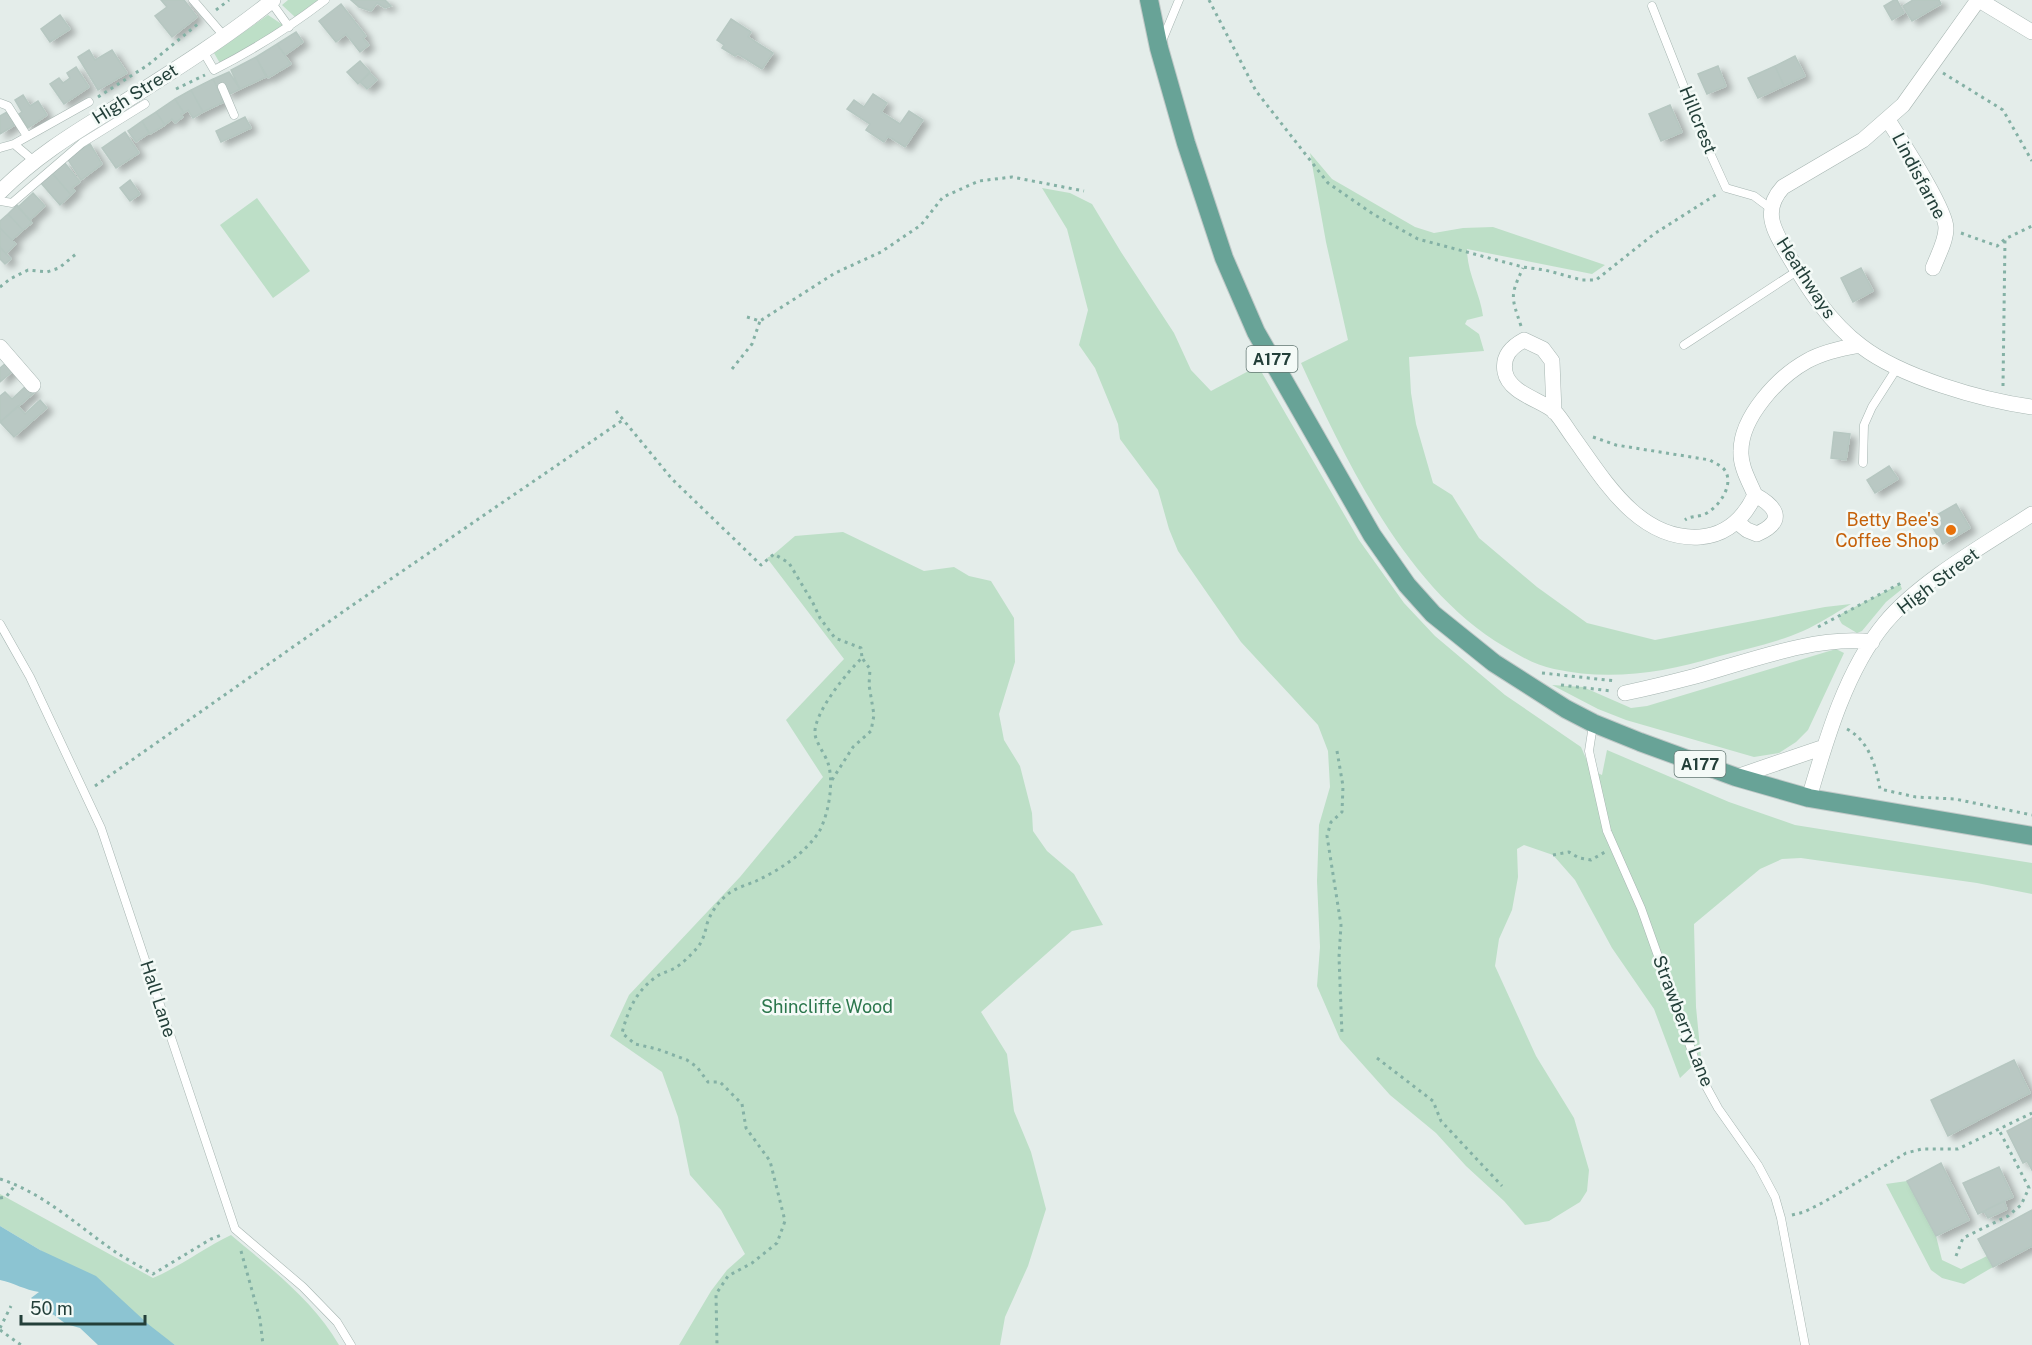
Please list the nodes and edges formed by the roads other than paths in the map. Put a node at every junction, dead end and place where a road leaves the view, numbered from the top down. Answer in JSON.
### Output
{"nodes":[{"id":1,"x":193,"y":0,"type":"edge"},
{"id":2,"x":325,"y":0,"type":"edge"},
{"id":3,"x":1149,"y":0,"type":"edge"},
{"id":4,"x":1179,"y":0,"type":"edge"},
{"id":5,"x":1979,"y":0,"type":"edge"},
{"id":6,"x":272,"y":1,"type":"edge"},
{"id":7,"x":1652,"y":6,"type":"dead end"},
{"id":8,"x":289,"y":27,"type":"junction"},
{"id":9,"x":2032,"y":33,"type":"edge"},
{"id":10,"x":224,"y":36,"type":"junction"},
{"id":11,"x":1159,"y":48,"type":"junction"},
{"id":12,"x":203,"y":51,"type":"junction"},
{"id":13,"x":222,"y":87,"type":"dead end"},
{"id":14,"x":89,"y":102,"type":"road end"},
{"id":15,"x":0,"y":103,"type":"edge"},
{"id":16,"x":145,"y":104,"type":"dead end"},
{"id":17,"x":234,"y":115,"type":"dead end"},
{"id":18,"x":1888,"y":120,"type":"junction"},
{"id":19,"x":27,"y":136,"type":"junction"},
{"id":20,"x":14,"y":144,"type":"junction"},
{"id":21,"x":0,"y":148,"type":"edge"},
{"id":22,"x":34,"y":161,"type":"junction"},
{"id":23,"x":0,"y":192,"type":"edge"},
{"id":24,"x":0,"y":201,"type":"edge"},
{"id":25,"x":1770,"y":208,"type":"junction"},
{"id":26,"x":1933,"y":268,"type":"dead end"},
{"id":27,"x":1797,"y":271,"type":"junction"},
{"id":28,"x":1684,"y":345,"type":"dead end"},
{"id":29,"x":1860,"y":345,"type":"junction"},
{"id":30,"x":0,"y":347,"type":"edge"},
{"id":31,"x":1897,"y":368,"type":"junction"},
{"id":32,"x":33,"y":385,"type":"dead end"},
{"id":33,"x":2032,"y":407,"type":"edge"},
{"id":34,"x":1554,"y":411,"type":"junction"},
{"id":35,"x":1863,"y":463,"type":"dead end"},
{"id":36,"x":1755,"y":495,"type":"junction"},
{"id":37,"x":2032,"y":514,"type":"edge"},
{"id":38,"x":1737,"y":522,"type":"junction"},
{"id":39,"x":0,"y":624,"type":"edge"},
{"id":40,"x":1872,"y":642,"type":"junction"},
{"id":41,"x":1623,"y":688,"type":"road end"},
{"id":42,"x":1593,"y":723,"type":"junction"},
{"id":43,"x":1824,"y":747,"type":"junction"},
{"id":44,"x":1736,"y":777,"type":"junction"},
{"id":45,"x":1809,"y":798,"type":"junction"},
{"id":46,"x":2032,"y":836,"type":"edge"},
{"id":47,"x":351,"y":1345,"type":"edge"},
{"id":48,"x":1805,"y":1345,"type":"edge"}],
"edges":[{"from":1,"to":10,"type":"lane"},
{"from":2,"to":8,"type":"lane"},
{"from":3,"to":11,"type":"main road","number":"A177"},
{"from":4,"to":11,"type":"lane"},
{"from":5,"to":9,"type":"street"},
{"from":5,"to":18,"type":"street"},
{"from":6,"to":8,"type":"lane"},
{"from":6,"to":10,"type":"street","name":"High Street"},
{"from":7,"to":25,"type":"lane","name":"Hillcrest"},
{"from":8,"to":12,"type":"lane"},
{"from":10,"to":12,"type":"street","name":"High Street"},
{"from":11,"to":42,"type":"main road","number":"A177"},
{"from":12,"to":22,"type":"street","name":"High Street"},
{"from":13,"to":17,"type":"lane"},
{"from":14,"to":19,"type":"lane"},
{"from":15,"to":19,"type":"lane"},
{"from":16,"to":24,"type":"lane"},
{"from":18,"to":25,"type":"street"},
{"from":18,"to":26,"type":"street","name":"Lindisfarne"},
{"from":19,"to":20,"type":"lane"},
{"from":20,"to":21,"type":"lane"},
{"from":20,"to":22,"type":"lane"},
{"from":22,"to":23,"type":"street","name":"High Street"},
{"from":25,"to":27,"type":"street","name":"Heathways"},
{"from":27,"to":28,"type":"lane"},
{"from":27,"to":29,"type":"street","name":"Heathways"},
{"from":29,"to":31,"type":"street","name":"Heathways"},
{"from":29,"to":36,"type":"street"},
{"from":30,"to":32,"type":"street"},
{"from":31,"to":33,"type":"street","name":"Heathways"},
{"from":31,"to":35,"type":"lane"},
{"from":34,"to":34,"type":"street"},
{"from":34,"to":38,"type":"street"},
{"from":36,"to":38,"type":"street"},
{"from":36,"to":38,"type":"street"},
{"from":37,"to":40,"type":"street","name":"High Street"},
{"from":39,"to":47,"type":"lane","name":"Hall Lane"},
{"from":40,"to":41,"type":"street"},
{"from":40,"to":43,"type":"street","name":"High Street"},
{"from":42,"to":44,"type":"main road","number":"A177"},
{"from":42,"to":48,"type":"lane","name":"Strawberry Lane"},
{"from":43,"to":44,"type":"street"},
{"from":43,"to":45,"type":"street","name":"High Street"},
{"from":44,"to":45,"type":"main road","number":"A177"},
{"from":45,"to":46,"type":"main road","number":"A177"}]}
